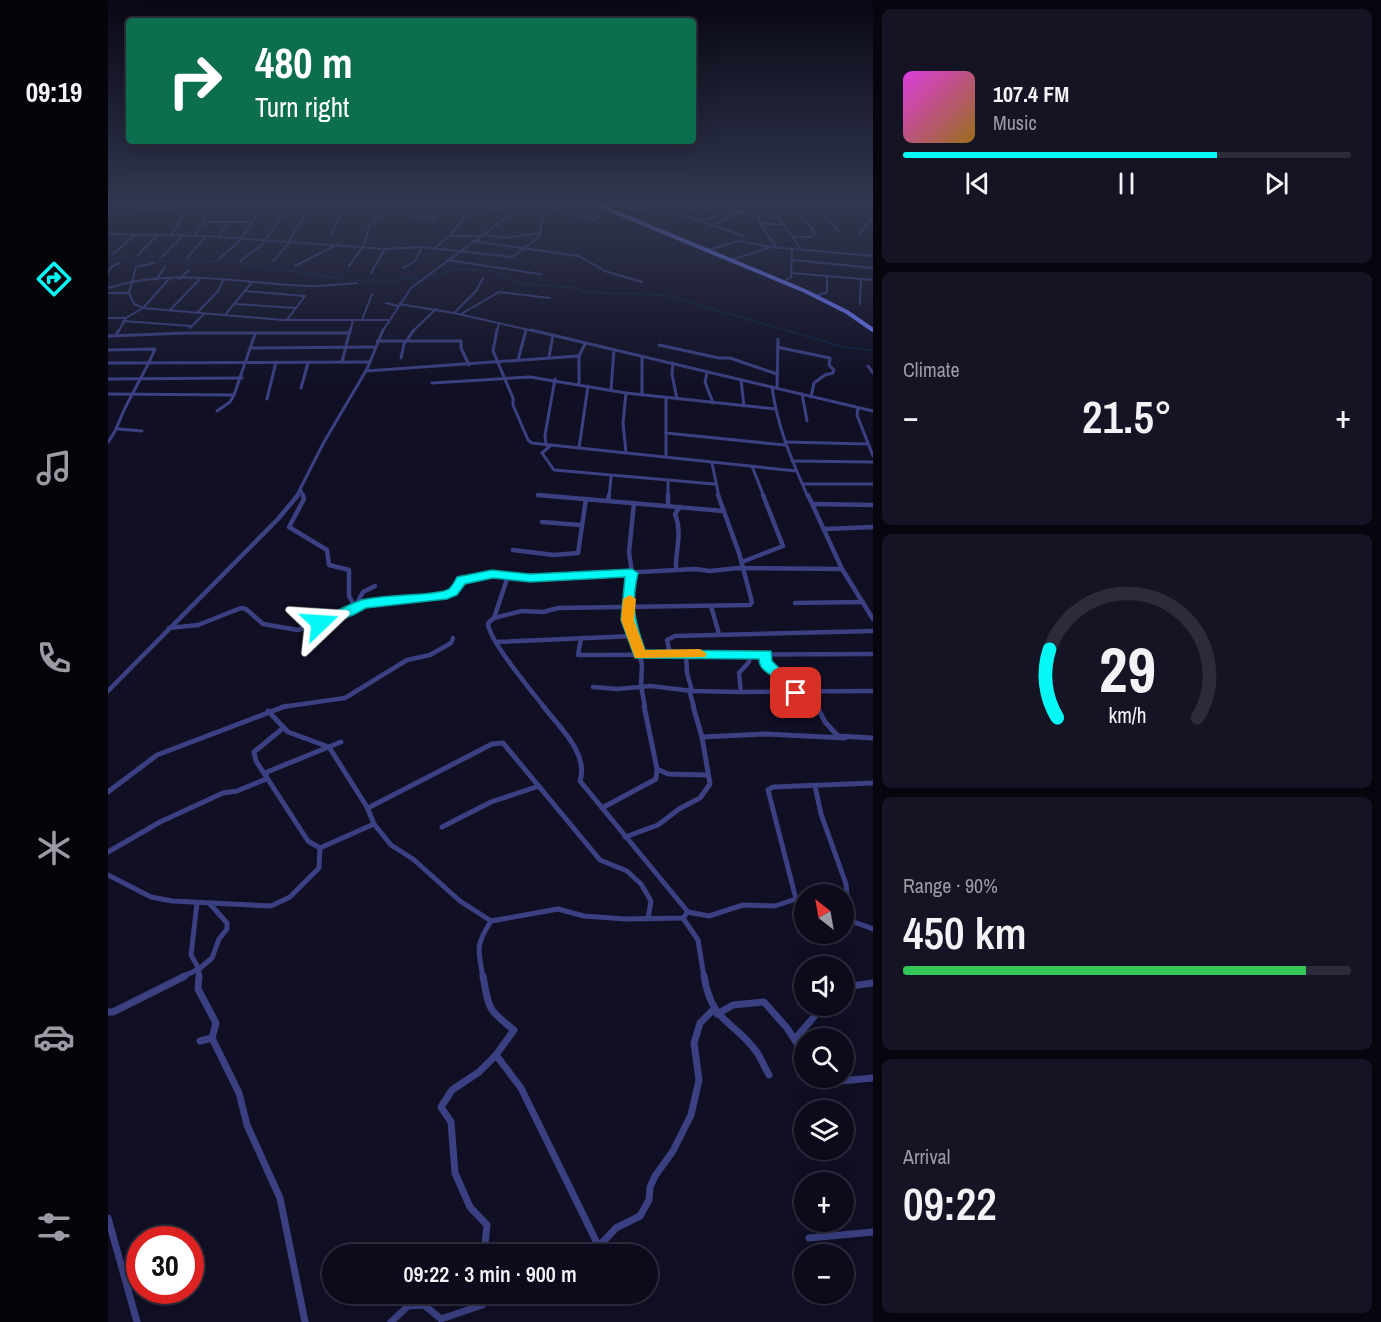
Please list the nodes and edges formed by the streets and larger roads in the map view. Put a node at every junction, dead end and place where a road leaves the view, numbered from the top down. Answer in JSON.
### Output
{"nodes":[{"id":1,"x":150,"y":264,"type":"edge"},
{"id":2,"x":300,"y":264,"type":"edge"},
{"id":3,"x":376,"y":264,"type":"edge"},
{"id":4,"x":410,"y":264,"type":"edge"},
{"id":5,"x":442,"y":264,"type":"edge"},
{"id":6,"x":475,"y":264,"type":"edge"},
{"id":7,"x":508,"y":264,"type":"edge"},
{"id":8,"x":592,"y":264,"type":"edge"},
{"id":9,"x":740,"y":264,"type":"edge"},
{"id":10,"x":792,"y":264,"type":"edge"},
{"id":11,"x":829,"y":264,"type":"edge"},
{"id":12,"x":485,"y":265,"type":"joint"},
{"id":13,"x":295,"y":266,"type":"dead end"},
{"id":14,"x":165,"y":267,"type":"dead end"},
{"id":15,"x":403,"y":268,"type":"dead end"},
{"id":16,"x":506,"y":268,"type":"junction"},
{"id":17,"x":873,"y":268,"type":"edge"},
{"id":18,"x":189,"y":270,"type":"dead end"},
{"id":19,"x":371,"y":273,"type":"dead end"},
{"id":20,"x":792,"y":273,"type":"junction"},
{"id":21,"x":540,"y":274,"type":"dead end"},
{"id":22,"x":827,"y":276,"type":"junction"},
{"id":23,"x":483,"y":278,"type":"dead end"},
{"id":24,"x":169,"y":279,"type":"junction"},
{"id":25,"x":179,"y":279,"type":"junction"},
{"id":26,"x":861,"y":279,"type":"junction"},
{"id":27,"x":156,"y":280,"type":"junction"},
{"id":28,"x":199,"y":280,"type":"junction"},
{"id":29,"x":873,"y":280,"type":"edge"},
{"id":30,"x":224,"y":281,"type":"junction"},
{"id":31,"x":130,"y":282,"type":"junction"},
{"id":32,"x":252,"y":282,"type":"junction"},
{"id":33,"x":642,"y":282,"type":"dead end"},
{"id":34,"x":783,"y":282,"type":"junction"},
{"id":35,"x":108,"y":283,"type":"edge"},
{"id":36,"x":119,"y":283,"type":"junction"},
{"id":37,"x":357,"y":283,"type":"dead end"},
{"id":38,"x":108,"y":290,"type":"edge"},
{"id":39,"x":245,"y":291,"type":"junction"},
{"id":40,"x":129,"y":293,"type":"junction"},
{"id":41,"x":372,"y":294,"type":"dead end"},
{"id":42,"x":816,"y":296,"type":"junction"},
{"id":43,"x":550,"y":298,"type":"dead end"},
{"id":44,"x":236,"y":303,"type":"junction"},
{"id":45,"x":386,"y":303,"type":"dead end"},
{"id":46,"x":860,"y":304,"type":"dead end"},
{"id":47,"x":398,"y":305,"type":"junction"},
{"id":48,"x":143,"y":308,"type":"junction"},
{"id":49,"x":296,"y":308,"type":"junction"},
{"id":50,"x":436,"y":309,"type":"junction"},
{"id":51,"x":170,"y":310,"type":"junction"},
{"id":52,"x":197,"y":313,"type":"junction"},
{"id":53,"x":454,"y":313,"type":"junction"},
{"id":54,"x":204,"y":314,"type":"junction"},
{"id":55,"x":461,"y":314,"type":"junction"},
{"id":56,"x":225,"y":315,"type":"junction"},
{"id":57,"x":108,"y":318,"type":"edge"},
{"id":58,"x":124,"y":320,"type":"junction"},
{"id":59,"x":287,"y":320,"type":"junction"},
{"id":60,"x":353,"y":320,"type":"junction"},
{"id":61,"x":362,"y":320,"type":"junction"},
{"id":62,"x":388,"y":320,"type":"junction"},
{"id":63,"x":499,"y":323,"type":"junction"},
{"id":64,"x":191,"y":326,"type":"junction"},
{"id":65,"x":526,"y":329,"type":"junction"},
{"id":66,"x":873,"y":330,"type":"edge"},
{"id":67,"x":187,"y":333,"type":"junction"},
{"id":68,"x":350,"y":333,"type":"junction"},
{"id":69,"x":255,"y":334,"type":"junction"},
{"id":70,"x":553,"y":335,"type":"junction"},
{"id":71,"x":108,"y":336,"type":"edge"},
{"id":72,"x":115,"y":336,"type":"junction"},
{"id":73,"x":778,"y":339,"type":"dead end"},
{"id":74,"x":377,"y":341,"type":"junction"},
{"id":75,"x":407,"y":342,"type":"junction"},
{"id":76,"x":585,"y":344,"type":"junction"},
{"id":77,"x":658,"y":345,"type":"dead end"},
{"id":78,"x":346,"y":347,"type":"junction"},
{"id":79,"x":375,"y":347,"type":"junction"},
{"id":80,"x":777,"y":347,"type":"junction"},
{"id":81,"x":252,"y":348,"type":"junction"},
{"id":82,"x":108,"y":350,"type":"edge"},
{"id":83,"x":614,"y":350,"type":"junction"},
{"id":84,"x":579,"y":356,"type":"junction"},
{"id":85,"x":549,"y":357,"type":"junction"},
{"id":86,"x":642,"y":357,"type":"junction"},
{"id":87,"x":401,"y":358,"type":"dead end"},
{"id":88,"x":518,"y":360,"type":"junction"},
{"id":89,"x":149,"y":361,"type":"junction"},
{"id":90,"x":246,"y":362,"type":"junction"},
{"id":91,"x":276,"y":362,"type":"junction"},
{"id":92,"x":370,"y":362,"type":"junction"},
{"id":93,"x":497,"y":362,"type":"junction"},
{"id":94,"x":108,"y":363,"type":"edge"},
{"id":95,"x":308,"y":363,"type":"junction"},
{"id":96,"x":342,"y":363,"type":"junction"},
{"id":97,"x":673,"y":363,"type":"junction"},
{"id":98,"x":469,"y":365,"type":"junction"},
{"id":99,"x":868,"y":366,"type":"dead end"},
{"id":100,"x":366,"y":371,"type":"junction"},
{"id":101,"x":707,"y":372,"type":"junction"},
{"id":102,"x":777,"y":374,"type":"junction"},
{"id":103,"x":873,"y":374,"type":"edge"},
{"id":104,"x":143,"y":378,"type":"junction"},
{"id":105,"x":242,"y":378,"type":"junction"},
{"id":106,"x":504,"y":378,"type":"junction"},
{"id":107,"x":108,"y":379,"type":"edge"},
{"id":108,"x":555,"y":379,"type":"junction"},
{"id":109,"x":741,"y":380,"type":"junction"},
{"id":110,"x":432,"y":383,"type":"dead end"},
{"id":111,"x":579,"y":384,"type":"junction"},
{"id":112,"x":588,"y":386,"type":"junction"},
{"id":113,"x":301,"y":388,"type":"dead end"},
{"id":114,"x":774,"y":388,"type":"junction"},
{"id":115,"x":611,"y":390,"type":"junction"},
{"id":116,"x":626,"y":393,"type":"junction"},
{"id":117,"x":108,"y":394,"type":"edge"},
{"id":118,"x":134,"y":394,"type":"junction"},
{"id":119,"x":234,"y":394,"type":"junction"},
{"id":120,"x":802,"y":394,"type":"junction"},
{"id":121,"x":642,"y":395,"type":"junction"},
{"id":122,"x":811,"y":397,"type":"junction"},
{"id":123,"x":666,"y":398,"type":"junction"},
{"id":124,"x":267,"y":399,"type":"dead end"},
{"id":125,"x":677,"y":399,"type":"junction"},
{"id":126,"x":713,"y":404,"type":"junction"},
{"id":127,"x":744,"y":405,"type":"junction"},
{"id":128,"x":858,"y":408,"type":"junction"},
{"id":129,"x":775,"y":409,"type":"junction"},
{"id":130,"x":217,"y":411,"type":"dead end"},
{"id":131,"x":873,"y":411,"type":"edge"},
{"id":132,"x":807,"y":421,"type":"dead end"},
{"id":133,"x":118,"y":429,"type":"junction"},
{"id":134,"x":142,"y":430,"type":"dead end"},
{"id":135,"x":666,"y":433,"type":"junction"},
{"id":136,"x":108,"y":442,"type":"edge"},
{"id":137,"x":785,"y":444,"type":"junction"},
{"id":138,"x":867,"y":444,"type":"junction"},
{"id":139,"x":548,"y":446,"type":"junction"},
{"id":140,"x":579,"y":448,"type":"junction"},
{"id":141,"x":626,"y":453,"type":"junction"},
{"id":142,"x":666,"y":456,"type":"junction"},
{"id":143,"x":873,"y":456,"type":"edge"},
{"id":144,"x":792,"y":461,"type":"junction"},
{"id":145,"x":873,"y":462,"type":"edge"},
{"id":146,"x":712,"y":463,"type":"junction"},
{"id":147,"x":752,"y":466,"type":"junction"},
{"id":148,"x":796,"y":471,"type":"junction"},
{"id":149,"x":611,"y":477,"type":"junction"},
{"id":150,"x":668,"y":482,"type":"junction"},
{"id":151,"x":803,"y":483,"type":"junction"},
{"id":152,"x":714,"y":484,"type":"junction"},
{"id":153,"x":873,"y":484,"type":"edge"},
{"id":154,"x":301,"y":490,"type":"junction"},
{"id":155,"x":538,"y":495,"type":"dead end"},
{"id":156,"x":585,"y":499,"type":"junction"},
{"id":157,"x":608,"y":501,"type":"junction"},
{"id":158,"x":634,"y":504,"type":"junction"},
{"id":159,"x":814,"y":504,"type":"junction"},
{"id":160,"x":668,"y":505,"type":"junction"},
{"id":161,"x":873,"y":505,"type":"edge"},
{"id":162,"x":680,"y":507,"type":"junction"},
{"id":163,"x":723,"y":511,"type":"junction"},
{"id":164,"x":542,"y":522,"type":"dead end"},
{"id":165,"x":580,"y":525,"type":"junction"},
{"id":166,"x":873,"y":527,"type":"edge"},
{"id":167,"x":825,"y":529,"type":"junction"},
{"id":168,"x":513,"y":550,"type":"dead end"},
{"id":169,"x":742,"y":562,"type":"junction"},
{"id":170,"x":744,"y":568,"type":"junction"},
{"id":171,"x":843,"y":569,"type":"junction"},
{"id":172,"x":676,"y":570,"type":"junction"},
{"id":173,"x":632,"y":573,"type":"junction"},
{"id":174,"x":507,"y":576,"type":"junction"},
{"id":175,"x":375,"y":586,"type":"dead end"},
{"id":176,"x":863,"y":602,"type":"junction"},
{"id":177,"x":795,"y":603,"type":"dead end"},
{"id":178,"x":629,"y":606,"type":"junction"},
{"id":179,"x":711,"y":606,"type":"junction"},
{"id":180,"x":355,"y":607,"type":"junction"},
{"id":181,"x":870,"y":607,"type":"edge"},
{"id":182,"x":494,"y":618,"type":"junction"},
{"id":183,"x":873,"y":619,"type":"edge"},
{"id":184,"x":169,"y":628,"type":"junction"},
{"id":185,"x":873,"y":631,"type":"edge"},
{"id":186,"x":719,"y":634,"type":"junction"},
{"id":187,"x":633,"y":636,"type":"junction"},
{"id":188,"x":453,"y":638,"type":"dead end"},
{"id":189,"x":581,"y":638,"type":"junction"},
{"id":190,"x":496,"y":642,"type":"junction"},
{"id":191,"x":670,"y":654,"type":"junction"},
{"id":192,"x":686,"y":654,"type":"junction"},
{"id":193,"x":750,"y":654,"type":"junction"},
{"id":194,"x":766,"y":654,"type":"junction"},
{"id":195,"x":873,"y":654,"type":"edge"},
{"id":196,"x":640,"y":655,"type":"junction"},
{"id":197,"x":641,"y":686,"type":"junction"},
{"id":198,"x":593,"y":687,"type":"dead end"},
{"id":199,"x":108,"y":691,"type":"edge"},
{"id":200,"x":690,"y":691,"type":"junction"},
{"id":201,"x":741,"y":692,"type":"junction"},
{"id":202,"x":873,"y":692,"type":"edge"},
{"id":203,"x":796,"y":693,"type":"junction"},
{"id":204,"x":268,"y":711,"type":"junction"},
{"id":205,"x":282,"y":729,"type":"junction"},
{"id":206,"x":702,"y":737,"type":"junction"},
{"id":207,"x":845,"y":738,"type":"junction"},
{"id":208,"x":873,"y":738,"type":"edge"},
{"id":209,"x":341,"y":742,"type":"dead end"},
{"id":210,"x":329,"y":747,"type":"junction"},
{"id":211,"x":657,"y":769,"type":"junction"},
{"id":212,"x":708,"y":775,"type":"junction"},
{"id":213,"x":266,"y":779,"type":"junction"},
{"id":214,"x":873,"y":783,"type":"edge"},
{"id":215,"x":539,"y":786,"type":"junction"},
{"id":216,"x":815,"y":786,"type":"junction"},
{"id":217,"x":108,"y":792,"type":"edge"},
{"id":218,"x":368,"y":808,"type":"junction"},
{"id":219,"x":602,"y":808,"type":"junction"},
{"id":220,"x":374,"y":824,"type":"junction"},
{"id":221,"x":442,"y":827,"type":"dead end"},
{"id":222,"x":626,"y":837,"type":"junction"},
{"id":223,"x":320,"y":848,"type":"junction"},
{"id":224,"x":108,"y":852,"type":"edge"},
{"id":225,"x":108,"y":875,"type":"edge"},
{"id":226,"x":846,"y":884,"type":"edge"},
{"id":227,"x":794,"y":891,"type":"edge"},
{"id":228,"x":794,"y":900,"type":"edge"},
{"id":229,"x":197,"y":903,"type":"junction"},
{"id":230,"x":210,"y":904,"type":"junction"},
{"id":231,"x":686,"y":915,"type":"junction"},
{"id":232,"x":648,"y":919,"type":"junction"},
{"id":233,"x":490,"y":921,"type":"junction"},
{"id":234,"x":854,"y":922,"type":"edge"},
{"id":235,"x":873,"y":929,"type":"edge"},
{"id":236,"x":199,"y":969,"type":"junction"},
{"id":237,"x":873,"y":983,"type":"edge"},
{"id":238,"x":854,"y":986,"type":"edge"},
{"id":239,"x":108,"y":1011,"type":"edge"},
{"id":240,"x":716,"y":1012,"type":"junction"},
{"id":241,"x":813,"y":1016,"type":"edge"},
{"id":242,"x":803,"y":1028,"type":"edge"},
{"id":243,"x":212,"y":1038,"type":"junction"},
{"id":244,"x":794,"y":1038,"type":"edge"},
{"id":245,"x":200,"y":1041,"type":"dead end"},
{"id":246,"x":496,"y":1055,"type":"junction"},
{"id":247,"x":769,"y":1075,"type":"dead end"},
{"id":248,"x":873,"y":1078,"type":"edge"},
{"id":249,"x":854,"y":1080,"type":"edge"},
{"id":250,"x":108,"y":1218,"type":"edge"},
{"id":251,"x":873,"y":1232,"type":"edge"},
{"id":252,"x":809,"y":1238,"type":"dead end"},
{"id":253,"x":485,"y":1244,"type":"edge"},
{"id":254,"x":596,"y":1244,"type":"edge"},
{"id":255,"x":603,"y":1244,"type":"edge"},
{"id":256,"x":482,"y":1305,"type":"edge"},
{"id":257,"x":137,"y":1322,"type":"edge"},
{"id":258,"x":305,"y":1322,"type":"edge"},
{"id":259,"x":391,"y":1322,"type":"edge"}],
"edges":[{"from":1,"to":31,"type":"street"},
{"from":2,"to":13,"type":"street"},
{"from":3,"to":19,"type":"street"},
{"from":4,"to":15,"type":"street"},
{"from":5,"to":47,"type":"street"},
{"from":6,"to":12,"type":"street"},
{"from":7,"to":16,"type":"street"},
{"from":8,"to":33,"type":"street"},
{"from":9,"to":34,"type":"street"},
{"from":10,"to":20,"type":"street"},
{"from":11,"to":17,"type":"street"},
{"from":12,"to":16,"type":"street"},
{"from":14,"to":27,"type":"street"},
{"from":16,"to":21,"type":"street"},
{"from":18,"to":25,"type":"street"},
{"from":20,"to":22,"type":"street"},
{"from":20,"to":34,"type":"street"},
{"from":22,"to":26,"type":"street"},
{"from":22,"to":42,"type":"street"},
{"from":23,"to":53,"type":"street"},
{"from":24,"to":25,"type":"street"},
{"from":24,"to":27,"type":"street"},
{"from":24,"to":48,"type":"street"},
{"from":25,"to":28,"type":"street"},
{"from":26,"to":29,"type":"street"},
{"from":26,"to":46,"type":"street"},
{"from":27,"to":31,"type":"street"},
{"from":28,"to":30,"type":"street"},
{"from":28,"to":51,"type":"street"},
{"from":30,"to":32,"type":"street"},
{"from":30,"to":52,"type":"street"},
{"from":31,"to":36,"type":"street"},
{"from":31,"to":40,"type":"street"},
{"from":32,"to":37,"type":"street"},
{"from":32,"to":39,"type":"street"},
{"from":34,"to":42,"type":"street"},
{"from":35,"to":36,"type":"street"},
{"from":36,"to":38,"type":"street"},
{"from":38,"to":40,"type":"street"},
{"from":39,"to":44,"type":"street"},
{"from":39,"to":49,"type":"street"},
{"from":40,"to":48,"type":"street"},
{"from":41,"to":61,"type":"street"},
{"from":42,"to":66,"type":"street"},
{"from":43,"to":55,"type":"street"},
{"from":44,"to":49,"type":"street"},
{"from":44,"to":56,"type":"street"},
{"from":45,"to":47,"type":"street"},
{"from":47,"to":50,"type":"street"},
{"from":47,"to":62,"type":"street"},
{"from":48,"to":51,"type":"street"},
{"from":48,"to":58,"type":"street"},
{"from":49,"to":59,"type":"street"},
{"from":50,"to":53,"type":"street"},
{"from":50,"to":75,"type":"street"},
{"from":51,"to":52,"type":"street"},
{"from":52,"to":54,"type":"street"},
{"from":53,"to":55,"type":"street"},
{"from":54,"to":56,"type":"street"},
{"from":54,"to":64,"type":"street"},
{"from":55,"to":63,"type":"street"},
{"from":56,"to":59,"type":"street"},
{"from":57,"to":58,"type":"street"},
{"from":58,"to":64,"type":"street"},
{"from":58,"to":72,"type":"street"},
{"from":59,"to":60,"type":"street"},
{"from":60,"to":61,"type":"street"},
{"from":60,"to":68,"type":"street"},
{"from":61,"to":62,"type":"street"},
{"from":62,"to":74,"type":"street"},
{"from":63,"to":65,"type":"street"},
{"from":63,"to":93,"type":"street"},
{"from":64,"to":67,"type":"street"},
{"from":65,"to":70,"type":"street"},
{"from":65,"to":88,"type":"street"},
{"from":67,"to":69,"type":"street"},
{"from":67,"to":72,"type":"street"},
{"from":68,"to":69,"type":"street"},
{"from":68,"to":78,"type":"street"},
{"from":69,"to":81,"type":"street"},
{"from":70,"to":76,"type":"street"},
{"from":70,"to":85,"type":"street"},
{"from":71,"to":72,"type":"street"},
{"from":73,"to":80,"type":"street"},
{"from":74,"to":75,"type":"street"},
{"from":74,"to":79,"type":"street"},
{"from":75,"to":87,"type":"street"},
{"from":75,"to":98,"type":"street"},
{"from":76,"to":83,"type":"street"},
{"from":76,"to":84,"type":"street"},
{"from":77,"to":102,"type":"street"},
{"from":78,"to":79,"type":"street"},
{"from":78,"to":81,"type":"street"},
{"from":78,"to":96,"type":"street"},
{"from":79,"to":92,"type":"street"},
{"from":80,"to":102,"type":"street"},
{"from":80,"to":122,"type":"street"},
{"from":81,"to":90,"type":"street"},
{"from":82,"to":89,"type":"street"},
{"from":83,"to":86,"type":"street"},
{"from":83,"to":115,"type":"street"},
{"from":84,"to":85,"type":"street"},
{"from":84,"to":111,"type":"street"},
{"from":85,"to":88,"type":"street"},
{"from":86,"to":97,"type":"street"},
{"from":86,"to":121,"type":"street"},
{"from":88,"to":93,"type":"street"},
{"from":89,"to":90,"type":"street"},
{"from":89,"to":94,"type":"street"},
{"from":89,"to":104,"type":"street"},
{"from":90,"to":91,"type":"street"},
{"from":90,"to":105,"type":"street"},
{"from":91,"to":95,"type":"street"},
{"from":91,"to":124,"type":"street"},
{"from":92,"to":96,"type":"street"},
{"from":92,"to":100,"type":"street"},
{"from":93,"to":98,"type":"street"},
{"from":93,"to":106,"type":"street"},
{"from":95,"to":96,"type":"street"},
{"from":95,"to":113,"type":"street"},
{"from":97,"to":101,"type":"street"},
{"from":97,"to":125,"type":"street"},
{"from":98,"to":100,"type":"street"},
{"from":99,"to":103,"type":"street"},
{"from":100,"to":154,"type":"street"},
{"from":101,"to":109,"type":"street"},
{"from":101,"to":126,"type":"street"},
{"from":102,"to":114,"type":"street"},
{"from":104,"to":105,"type":"street"},
{"from":104,"to":107,"type":"street"},
{"from":104,"to":118,"type":"street"},
{"from":105,"to":119,"type":"street"},
{"from":106,"to":108,"type":"street"},
{"from":106,"to":110,"type":"street"},
{"from":106,"to":139,"type":"street"},
{"from":108,"to":111,"type":"street"},
{"from":108,"to":139,"type":"street"},
{"from":109,"to":114,"type":"street"},
{"from":109,"to":127,"type":"street"},
{"from":111,"to":112,"type":"street"},
{"from":112,"to":115,"type":"street"},
{"from":112,"to":140,"type":"street"},
{"from":114,"to":120,"type":"street"},
{"from":114,"to":129,"type":"street"},
{"from":115,"to":116,"type":"street"},
{"from":116,"to":121,"type":"street"},
{"from":116,"to":141,"type":"street"},
{"from":117,"to":118,"type":"street"},
{"from":118,"to":119,"type":"street"},
{"from":118,"to":133,"type":"street"},
{"from":119,"to":130,"type":"street"},
{"from":120,"to":122,"type":"street"},
{"from":120,"to":132,"type":"street"},
{"from":121,"to":123,"type":"street"},
{"from":122,"to":128,"type":"street"},
{"from":123,"to":125,"type":"street"},
{"from":123,"to":135,"type":"street"},
{"from":125,"to":126,"type":"street"},
{"from":126,"to":127,"type":"street"},
{"from":127,"to":129,"type":"street"},
{"from":128,"to":131,"type":"street"},
{"from":128,"to":138,"type":"street"},
{"from":129,"to":137,"type":"street"},
{"from":133,"to":134,"type":"street"},
{"from":133,"to":136,"type":"street"},
{"from":135,"to":137,"type":"street"},
{"from":135,"to":142,"type":"street"},
{"from":137,"to":138,"type":"street"},
{"from":137,"to":144,"type":"street"},
{"from":138,"to":143,"type":"street"},
{"from":139,"to":140,"type":"street"},
{"from":139,"to":149,"type":"street"},
{"from":140,"to":141,"type":"street"},
{"from":141,"to":142,"type":"street"},
{"from":142,"to":146,"type":"street"},
{"from":144,"to":145,"type":"street"},
{"from":144,"to":148,"type":"street"},
{"from":146,"to":147,"type":"street"},
{"from":146,"to":152,"type":"street"},
{"from":147,"to":148,"type":"street"},
{"from":147,"to":169,"type":"street"},
{"from":148,"to":151,"type":"street"},
{"from":149,"to":150,"type":"street"},
{"from":149,"to":157,"type":"street"},
{"from":150,"to":152,"type":"street"},
{"from":150,"to":160,"type":"street"},
{"from":151,"to":153,"type":"street"},
{"from":151,"to":159,"type":"street"},
{"from":152,"to":163,"type":"street"},
{"from":154,"to":180,"type":"street"},
{"from":154,"to":184,"type":"street"},
{"from":155,"to":156,"type":"street"},
{"from":156,"to":157,"type":"street"},
{"from":156,"to":165,"type":"street"},
{"from":157,"to":158,"type":"street"},
{"from":158,"to":160,"type":"street"},
{"from":158,"to":173,"type":"street"},
{"from":159,"to":161,"type":"street"},
{"from":159,"to":167,"type":"street"},
{"from":160,"to":162,"type":"street"},
{"from":162,"to":163,"type":"street"},
{"from":162,"to":172,"type":"street"},
{"from":163,"to":169,"type":"street"},
{"from":164,"to":165,"type":"street"},
{"from":165,"to":168,"type":"street"},
{"from":166,"to":167,"type":"street"},
{"from":167,"to":171,"type":"street"},
{"from":169,"to":170,"type":"street"},
{"from":170,"to":171,"type":"street"},
{"from":170,"to":172,"type":"street"},
{"from":170,"to":179,"type":"street"},
{"from":171,"to":176,"type":"street"},
{"from":172,"to":173,"type":"street"},
{"from":173,"to":174,"type":"street"},
{"from":173,"to":178,"type":"street"},
{"from":174,"to":180,"type":"street"},
{"from":174,"to":182,"type":"street"},
{"from":175,"to":180,"type":"street"},
{"from":176,"to":177,"type":"street"},
{"from":176,"to":181,"type":"street"},
{"from":178,"to":179,"type":"street"},
{"from":178,"to":182,"type":"street"},
{"from":178,"to":187,"type":"street"},
{"from":179,"to":186,"type":"street"},
{"from":180,"to":184,"type":"street"},
{"from":181,"to":183,"type":"street"},
{"from":182,"to":190,"type":"street"},
{"from":184,"to":199,"type":"street"},
{"from":185,"to":186,"type":"street"},
{"from":186,"to":191,"type":"street"},
{"from":187,"to":189,"type":"street"},
{"from":187,"to":196,"type":"street"},
{"from":188,"to":204,"type":"street"},
{"from":189,"to":190,"type":"street"},
{"from":189,"to":196,"type":"street"},
{"from":190,"to":219,"type":"street"},
{"from":191,"to":192,"type":"street"},
{"from":191,"to":196,"type":"street"},
{"from":192,"to":193,"type":"street"},
{"from":192,"to":200,"type":"street"},
{"from":193,"to":194,"type":"street"},
{"from":193,"to":201,"type":"street"},
{"from":194,"to":195,"type":"street"},
{"from":194,"to":203,"type":"street"},
{"from":196,"to":197,"type":"street"},
{"from":197,"to":198,"type":"street"},
{"from":197,"to":200,"type":"street"},
{"from":197,"to":211,"type":"street"},
{"from":200,"to":201,"type":"street"},
{"from":200,"to":206,"type":"street"},
{"from":201,"to":203,"type":"street"},
{"from":202,"to":203,"type":"street"},
{"from":203,"to":207,"type":"street"},
{"from":204,"to":205,"type":"street"},
{"from":204,"to":217,"type":"street"},
{"from":205,"to":210,"type":"street"},
{"from":205,"to":213,"type":"street"},
{"from":206,"to":207,"type":"street"},
{"from":206,"to":212,"type":"street"},
{"from":207,"to":208,"type":"street"},
{"from":209,"to":210,"type":"street"},
{"from":210,"to":213,"type":"street"},
{"from":210,"to":218,"type":"street"},
{"from":211,"to":212,"type":"street"},
{"from":211,"to":219,"type":"street"},
{"from":212,"to":222,"type":"street"},
{"from":213,"to":223,"type":"street"},
{"from":213,"to":224,"type":"street"},
{"from":214,"to":216,"type":"street"},
{"from":215,"to":218,"type":"street"},
{"from":215,"to":221,"type":"street"},
{"from":215,"to":232,"type":"street"},
{"from":216,"to":226,"type":"street"},
{"from":216,"to":227,"type":"street"},
{"from":218,"to":220,"type":"street"},
{"from":219,"to":222,"type":"street"},
{"from":220,"to":223,"type":"street"},
{"from":220,"to":233,"type":"street"},
{"from":222,"to":231,"type":"street"},
{"from":223,"to":230,"type":"street"},
{"from":225,"to":229,"type":"street"},
{"from":228,"to":231,"type":"street"},
{"from":229,"to":230,"type":"street"},
{"from":229,"to":236,"type":"street"},
{"from":230,"to":236,"type":"street"},
{"from":231,"to":232,"type":"street"},
{"from":231,"to":240,"type":"street"},
{"from":232,"to":233,"type":"street"},
{"from":233,"to":246,"type":"street"},
{"from":234,"to":235,"type":"street"},
{"from":236,"to":239,"type":"street"},
{"from":236,"to":243,"type":"street"},
{"from":237,"to":238,"type":"street"},
{"from":240,"to":244,"type":"street"},
{"from":240,"to":247,"type":"street"},
{"from":240,"to":255,"type":"street"},
{"from":241,"to":242,"type":"street"},
{"from":243,"to":245,"type":"street"},
{"from":243,"to":258,"type":"street"},
{"from":246,"to":253,"type":"street"},
{"from":246,"to":254,"type":"street"},
{"from":248,"to":249,"type":"street"},
{"from":250,"to":257,"type":"street"},
{"from":251,"to":252,"type":"street"},
{"from":256,"to":259,"type":"street"}]}
